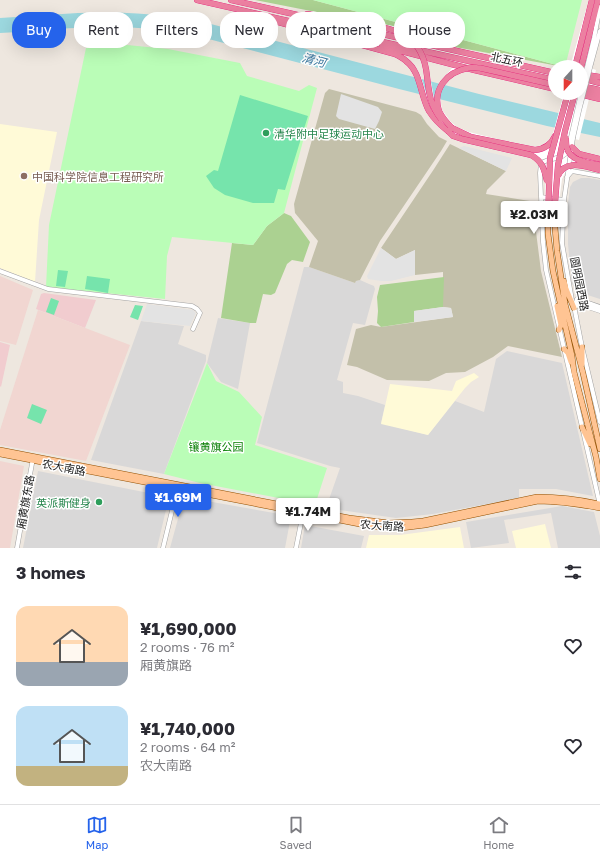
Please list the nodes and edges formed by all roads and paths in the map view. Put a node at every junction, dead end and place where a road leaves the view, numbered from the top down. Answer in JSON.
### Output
{"nodes":[{"id":1,"x":197,"y":0,"type":"edge"},
{"id":2,"x":232,"y":0,"type":"edge"},
{"id":3,"x":592,"y":0,"type":"edge"},
{"id":4,"x":598,"y":0,"type":"edge"},
{"id":5,"x":600,"y":7,"type":"edge"},
{"id":6,"x":232,"y":8,"type":"junction"},
{"id":7,"x":286,"y":20,"type":"edge"},
{"id":8,"x":600,"y":31,"type":"edge"},
{"id":9,"x":386,"y":43,"type":"edge"},
{"id":10,"x":386,"y":46,"type":"edge"},
{"id":11,"x":592,"y":53,"type":"junction"},
{"id":12,"x":581,"y":54,"type":"junction"},
{"id":13,"x":480,"y":56,"type":"junction"},
{"id":14,"x":578,"y":60,"type":"edge"},
{"id":15,"x":581,"y":60,"type":"edge"},
{"id":16,"x":590,"y":64,"type":"junction"},
{"id":17,"x":548,"y":68,"type":"edge"},
{"id":18,"x":588,"y":70,"type":"edge"},
{"id":19,"x":548,"y":71,"type":"edge"},
{"id":20,"x":588,"y":75,"type":"edge"},
{"id":21,"x":600,"y":77,"type":"edge"},
{"id":22,"x":548,"y":78,"type":"edge"},
{"id":23,"x":588,"y":80,"type":"edge"},
{"id":24,"x":548,"y":83,"type":"edge"},
{"id":25,"x":600,"y":83,"type":"edge"},
{"id":26,"x":548,"y":87,"type":"edge"},
{"id":27,"x":588,"y":87,"type":"edge"},
{"id":28,"x":600,"y":90,"type":"edge"},
{"id":29,"x":588,"y":93,"type":"edge"},
{"id":30,"x":600,"y":95,"type":"edge"},
{"id":31,"x":588,"y":96,"type":"edge"},
{"id":32,"x":600,"y":99,"type":"edge"},
{"id":33,"x":566,"y":100,"type":"edge"},
{"id":34,"x":572,"y":100,"type":"edge"},
{"id":35,"x":579,"y":100,"type":"edge"},
{"id":36,"x":452,"y":128,"type":"junction"},
{"id":37,"x":558,"y":130,"type":"junction"},
{"id":38,"x":565,"y":131,"type":"junction"},
{"id":39,"x":572,"y":138,"type":"junction"},
{"id":40,"x":572,"y":147,"type":"junction"},
{"id":41,"x":561,"y":157,"type":"junction"},
{"id":42,"x":600,"y":159,"type":"edge"},
{"id":43,"x":570,"y":162,"type":"junction"},
{"id":44,"x":600,"y":165,"type":"edge"},
{"id":45,"x":600,"y":170,"type":"edge"},
{"id":46,"x":600,"y":176,"type":"edge"},
{"id":47,"x":567,"y":178,"type":"junction"},
{"id":48,"x":549,"y":187,"type":"junction"},
{"id":49,"x":556,"y":188,"type":"junction"},
{"id":50,"x":541,"y":197,"type":"junction"},
{"id":51,"x":564,"y":200,"type":"junction"},
{"id":52,"x":554,"y":216,"type":"joint"},
{"id":53,"x":548,"y":218,"type":"joint"},
{"id":54,"x":557,"y":251,"type":"junction"},
{"id":55,"x":0,"y":271,"type":"edge"},
{"id":56,"x":557,"y":291,"type":"junction"},
{"id":57,"x":600,"y":307,"type":"edge"},
{"id":58,"x":574,"y":308,"type":"junction"},
{"id":59,"x":600,"y":311,"type":"edge"},
{"id":60,"x":193,"y":329,"type":"dead end"},
{"id":61,"x":559,"y":330,"type":"junction"},
{"id":62,"x":582,"y":347,"type":"junction"},
{"id":63,"x":564,"y":349,"type":"junction"},
{"id":64,"x":574,"y":372,"type":"junction"},
{"id":65,"x":582,"y":373,"type":"junction"},
{"id":66,"x":600,"y":422,"type":"edge"},
{"id":67,"x":582,"y":427,"type":"junction"},
{"id":68,"x":600,"y":449,"type":"edge"},
{"id":69,"x":0,"y":450,"type":"edge"},
{"id":70,"x":0,"y":454,"type":"edge"},
{"id":71,"x":33,"y":458,"type":"junction"},
{"id":72,"x":596,"y":458,"type":"junction"},
{"id":73,"x":600,"y":479,"type":"edge"},
{"id":74,"x":178,"y":487,"type":"junction"},
{"id":75,"x":600,"y":506,"type":"edge"},
{"id":76,"x":303,"y":513,"type":"junction"},
{"id":77,"x":17,"y":548,"type":"edge"},
{"id":78,"x":163,"y":548,"type":"edge"},
{"id":79,"x":296,"y":548,"type":"edge"}],
"edges":[{"from":1,"to":6,"type":"highway","name":"北五环"},
{"from":2,"to":13,"type":"highway","name":"北五环"},
{"from":2,"to":36,"type":"highway","bridge":true},
{"from":3,"to":12,"type":"highway"},
{"from":4,"to":12,"type":"highway"},
{"from":5,"to":11,"type":"street","name":"圆明园西路"},
{"from":6,"to":7,"type":"highway","name":"北五环"},
{"from":6,"to":48,"type":"highway","bridge":true},
{"from":8,"to":11,"type":"street","name":"圆明园西路"},
{"from":9,"to":22,"type":"highway","name":"北五环"},
{"from":10,"to":26,"type":"highway"},
{"from":11,"to":16,"type":"street","name":"圆明园西路"},
{"from":12,"to":14,"type":"highway"},
{"from":12,"to":15,"type":"highway"},
{"from":13,"to":17,"type":"highway"},
{"from":13,"to":19,"type":"highway","name":"北五环"},
{"from":16,"to":18,"type":"street","name":"圆明园西路","bridge":true},
{"from":16,"to":39,"type":"street","name":"圆明园西路","bridge":true},
{"from":20,"to":21,"type":"highway"},
{"from":23,"to":25,"type":"highway"},
{"from":24,"to":36,"type":"highway","bridge":true},
{"from":27,"to":28,"type":"highway"},
{"from":29,"to":30,"type":"highway"},
{"from":31,"to":32,"type":"highway"},
{"from":33,"to":37,"type":"highway","name":"圆明园西路","bridge":true},
{"from":34,"to":38,"type":"highway","name":"圆明园西路","bridge":true},
{"from":35,"to":39,"type":"street","name":"圆明园西路","bridge":true},
{"from":36,"to":37,"type":"highway","bridge":true},
{"from":37,"to":48,"type":"highway","name":"圆明园西路","bridge":true},
{"from":38,"to":44,"type":"highway","bridge":true},
{"from":38,"to":49,"type":"highway","name":"圆明园西路","bridge":true},
{"from":39,"to":40,"type":"street","name":"圆明园西路"},
{"from":39,"to":41,"type":"street","name":"圆明园西路"},
{"from":40,"to":42,"type":"highway"},
{"from":40,"to":43,"type":"street","name":"圆明园西路"},
{"from":41,"to":43,"type":"street"},
{"from":41,"to":50,"type":"street"},
{"from":43,"to":47,"type":"street","name":"圆明园西路"},
{"from":45,"to":49,"type":"highway","bridge":true},
{"from":46,"to":47,"type":"street"},
{"from":47,"to":51,"type":"street","name":"圆明园西路"},
{"from":48,"to":53,"type":"highway","name":"圆明园西路","bridge":true},
{"from":49,"to":52,"type":"highway","name":"圆明园西路","bridge":true},
{"from":50,"to":51,"type":"street"},
{"from":50,"to":61,"type":"street"},
{"from":51,"to":58,"type":"street","name":"圆明园西路"},
{"from":52,"to":54,"type":"main road","name":"圆明园西路"},
{"from":53,"to":56,"type":"main road","name":"圆明园西路"},
{"from":54,"to":58,"type":"main road"},
{"from":54,"to":65,"type":"main road","name":"圆明园西路"},
{"from":55,"to":60,"type":"street"},
{"from":56,"to":61,"type":"main road"},
{"from":56,"to":64,"type":"main road","name":"圆明园西路"},
{"from":57,"to":58,"type":"street"},
{"from":58,"to":59,"type":"street"},
{"from":58,"to":62,"type":"street","name":"圆明园西路"},
{"from":61,"to":63,"type":"street"},
{"from":62,"to":65,"type":"main road"},
{"from":62,"to":66,"type":"street","name":"圆明园西路"},
{"from":63,"to":64,"type":"main road"},
{"from":63,"to":67,"type":"street"},
{"from":64,"to":72,"type":"main road","name":"圆明园西路"},
{"from":65,"to":68,"type":"main road","name":"圆明园西路"},
{"from":67,"to":72,"type":"main road"},
{"from":67,"to":75,"type":"street"},
{"from":69,"to":71,"type":"main road","name":"农大南路"},
{"from":70,"to":71,"type":"main road","name":"农大南路"},
{"from":71,"to":74,"type":"main road","name":"农大南路"},
{"from":71,"to":77,"type":"street","name":"厢黄旗东路"},
{"from":72,"to":73,"type":"main road","name":"圆明园西路"},
{"from":74,"to":75,"type":"main road","name":"农大南路"},
{"from":74,"to":76,"type":"main road","name":"农大南路"},
{"from":74,"to":78,"type":"street"},
{"from":75,"to":76,"type":"main road","name":"农大南路"},
{"from":76,"to":79,"type":"street"}]}
